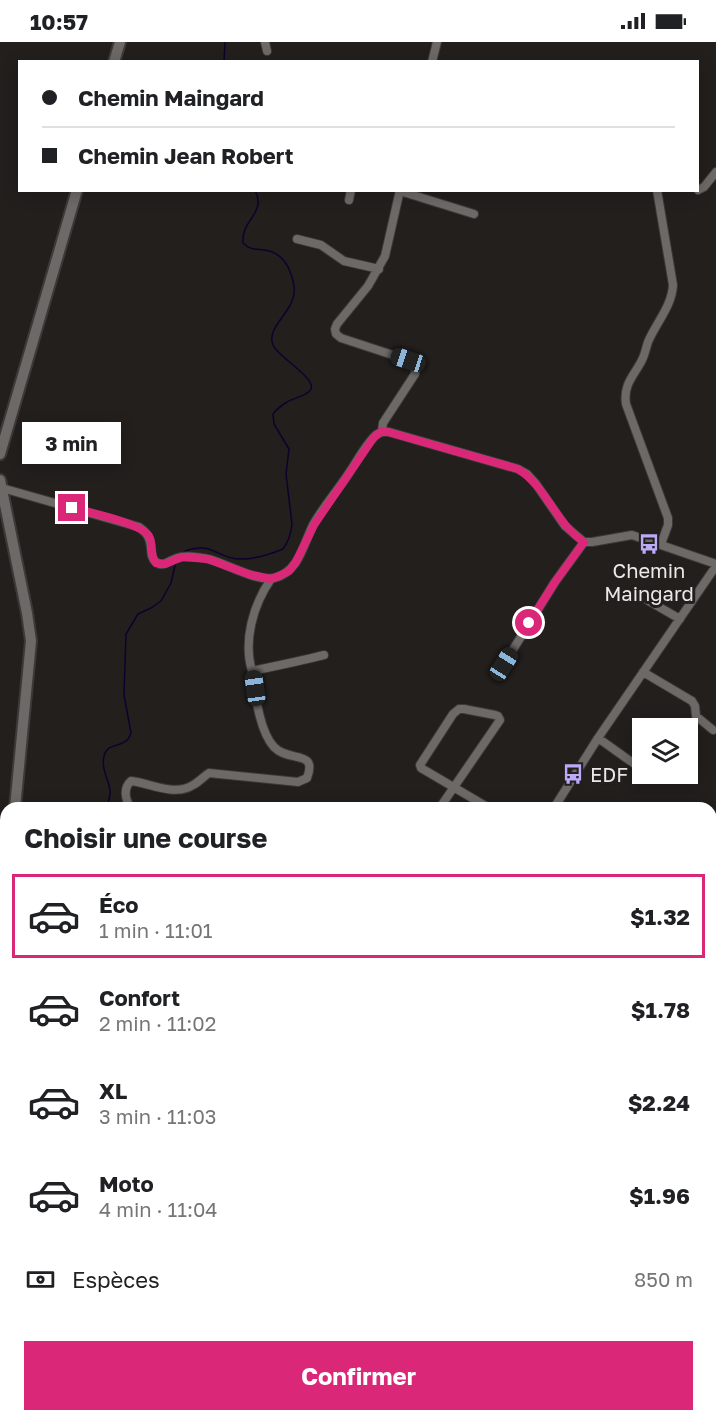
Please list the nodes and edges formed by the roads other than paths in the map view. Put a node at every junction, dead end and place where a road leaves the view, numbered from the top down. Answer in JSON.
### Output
{"nodes":[{"id":1,"x":120,"y":42,"type":"edge"},
{"id":2,"x":265,"y":42,"type":"edge"},
{"id":3,"x":437,"y":42,"type":"edge"},
{"id":4,"x":267,"y":51,"type":"dead end"},
{"id":5,"x":115,"y":60,"type":"edge"},
{"id":6,"x":432,"y":60,"type":"edge"},
{"id":7,"x":716,"y":172,"type":"edge"},
{"id":8,"x":699,"y":190,"type":"edge"},
{"id":9,"x":76,"y":192,"type":"edge"},
{"id":10,"x":351,"y":192,"type":"edge"},
{"id":11,"x":400,"y":192,"type":"edge"},
{"id":12,"x":403,"y":192,"type":"edge"},
{"id":13,"x":657,"y":192,"type":"edge"},
{"id":14,"x":349,"y":200,"type":"dead end"},
{"id":15,"x":474,"y":214,"type":"dead end"},
{"id":16,"x":297,"y":239,"type":"dead end"},
{"id":17,"x":379,"y":269,"type":"junction"},
{"id":18,"x":382,"y":431,"type":"junction"},
{"id":19,"x":0,"y":454,"type":"edge"},
{"id":20,"x":1,"y":484,"type":"edge"},
{"id":21,"x":584,"y":542,"type":"junction"},
{"id":22,"x":661,"y":544,"type":"junction"},
{"id":23,"x":716,"y":565,"type":"edge"},
{"id":24,"x":271,"y":579,"type":"junction"},
{"id":25,"x":640,"y":596,"type":"dead end"},
{"id":26,"x":680,"y":620,"type":"junction"},
{"id":27,"x":324,"y":655,"type":"dead end"},
{"id":28,"x":504,"y":664,"type":"dead end"},
{"id":29,"x":252,"y":671,"type":"junction"},
{"id":30,"x":643,"y":672,"type":"junction"},
{"id":31,"x":713,"y":730,"type":"dead end"},
{"id":32,"x":598,"y":738,"type":"junction"},
{"id":33,"x":632,"y":762,"type":"edge"},
{"id":34,"x":455,"y":788,"type":"junction"},
{"id":35,"x":16,"y":802,"type":"edge"},
{"id":36,"x":127,"y":802,"type":"edge"},
{"id":37,"x":444,"y":802,"type":"edge"},
{"id":38,"x":479,"y":802,"type":"edge"},
{"id":39,"x":558,"y":802,"type":"edge"}],
"edges":[{"from":1,"to":5,"type":"street"},
{"from":2,"to":4,"type":"street"},
{"from":3,"to":6,"type":"street"},
{"from":7,"to":8,"type":"street"},
{"from":9,"to":19,"type":"street"},
{"from":10,"to":14,"type":"street"},
{"from":11,"to":17,"type":"street"},
{"from":12,"to":15,"type":"street"},
{"from":13,"to":22,"type":"street"},
{"from":16,"to":17,"type":"street"},
{"from":17,"to":18,"type":"street"},
{"from":18,"to":21,"type":"street"},
{"from":18,"to":24,"type":"street"},
{"from":20,"to":24,"type":"street"},
{"from":20,"to":35,"type":"street"},
{"from":21,"to":22,"type":"street"},
{"from":21,"to":28,"type":"street"},
{"from":22,"to":23,"type":"street"},
{"from":23,"to":26,"type":"street"},
{"from":24,"to":29,"type":"street"},
{"from":25,"to":26,"type":"street"},
{"from":26,"to":30,"type":"street"},
{"from":27,"to":29,"type":"street"},
{"from":29,"to":36,"type":"street"},
{"from":30,"to":31,"type":"street"},
{"from":30,"to":32,"type":"street"},
{"from":32,"to":33,"type":"street"},
{"from":32,"to":39,"type":"street"},
{"from":34,"to":34,"type":"street"},
{"from":34,"to":37,"type":"street"},
{"from":34,"to":38,"type":"street"}]}
